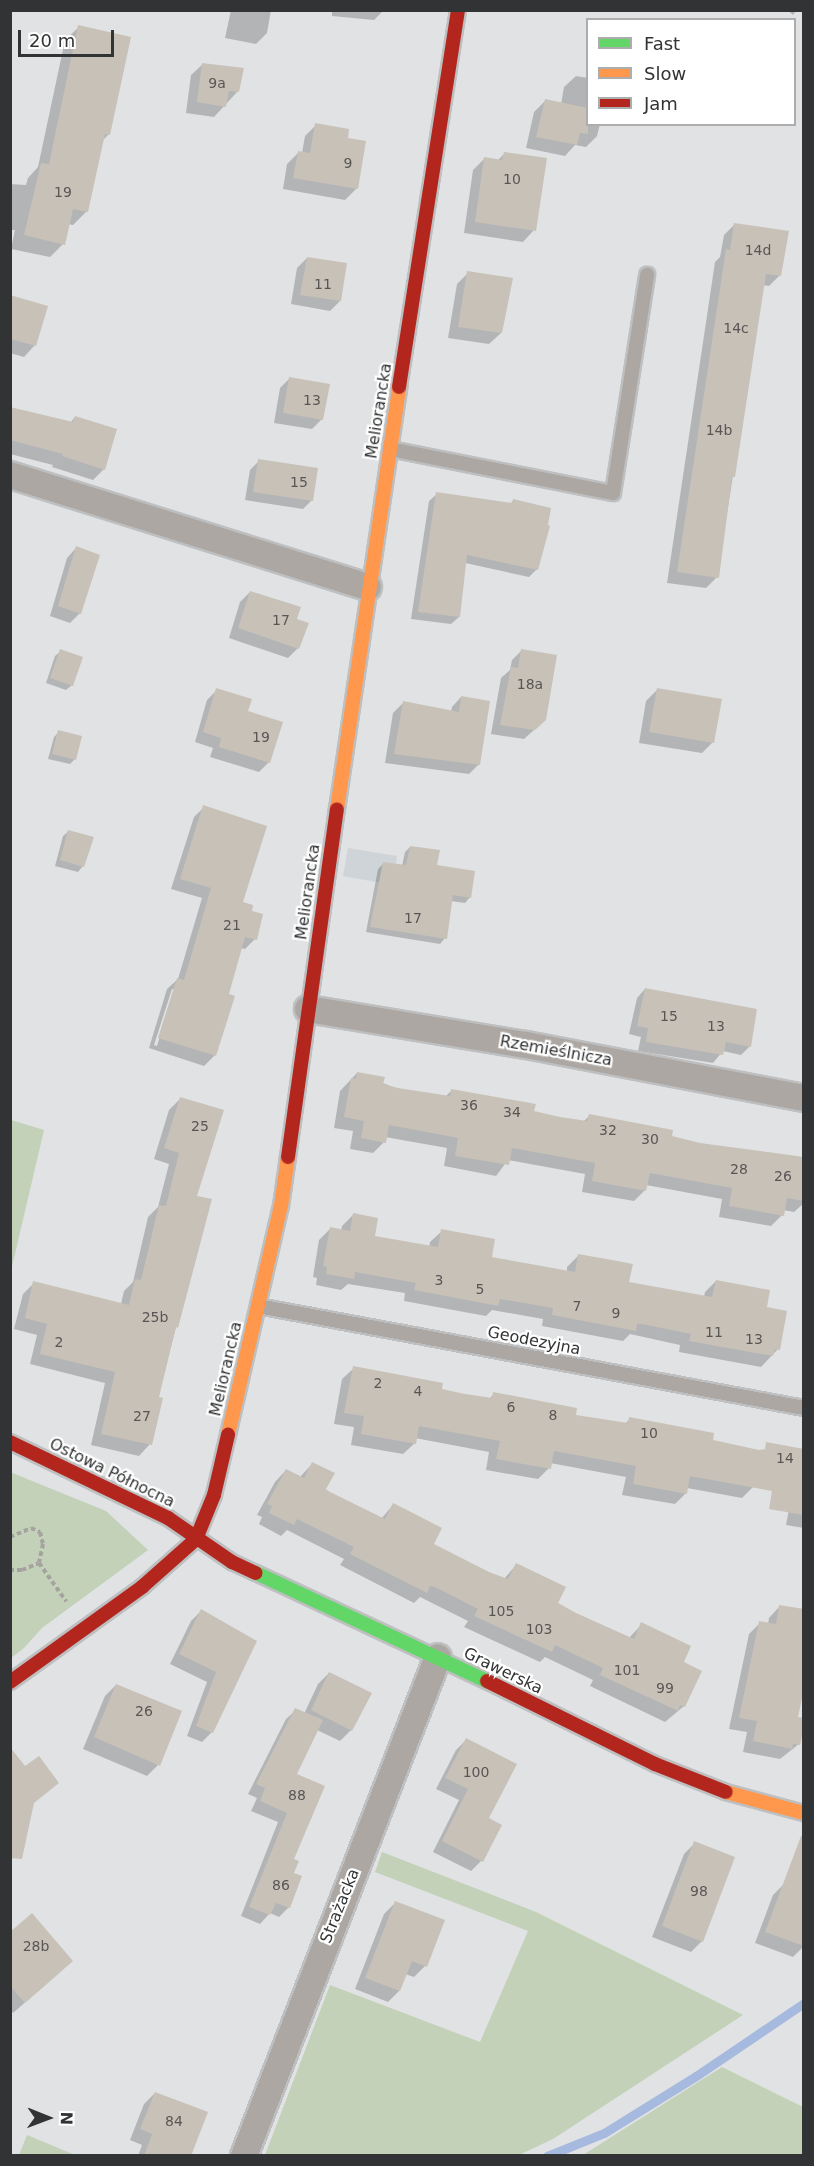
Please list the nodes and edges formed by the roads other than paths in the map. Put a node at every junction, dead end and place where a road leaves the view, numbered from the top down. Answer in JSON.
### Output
{"nodes":[{"id":1,"x":458,"y":10,"type":"edge"},
{"id":2,"x":647,"y":275,"type":"dead end"},
{"id":3,"x":390,"y":449,"type":"junction"},
{"id":4,"x":10,"y":475,"type":"edge"},
{"id":5,"x":368,"y":587,"type":"junction"},
{"id":6,"x":308,"y":1009,"type":"junction"},
{"id":7,"x":804,"y":1098,"type":"edge"},
{"id":8,"x":258,"y":1306,"type":"junction"},
{"id":9,"x":804,"y":1408,"type":"edge"},
{"id":10,"x":10,"y":1442,"type":"edge"},
{"id":11,"x":196,"y":1539,"type":"junction"},
{"id":12,"x":438,"y":1657,"type":"junction"},
{"id":13,"x":10,"y":1682,"type":"edge"},
{"id":14,"x":804,"y":1813,"type":"edge"},
{"id":15,"x":244,"y":2156,"type":"edge"}],
"edges":[{"from":1,"to":3,"type":"street","name":"Meliorancka"},
{"from":2,"to":3,"type":"lane"},
{"from":3,"to":5,"type":"street","name":"Meliorancka"},
{"from":4,"to":5,"type":"street"},
{"from":5,"to":6,"type":"street","name":"Meliorancka"},
{"from":6,"to":7,"type":"street","name":"Rzemieślnicza"},
{"from":6,"to":8,"type":"street","name":"Meliorancka"},
{"from":8,"to":9,"type":"lane","name":"Geodezyjna"},
{"from":8,"to":11,"type":"street","name":"Meliorancka"},
{"from":10,"to":11,"type":"street","name":"Ostowa Północna"},
{"from":11,"to":12,"type":"street","name":"Grawerska"},
{"from":11,"to":13,"type":"street","name":"Meliorancka"},
{"from":12,"to":14,"type":"street","name":"Grawerska"},
{"from":12,"to":15,"type":"street","name":"Strażacka"}]}
